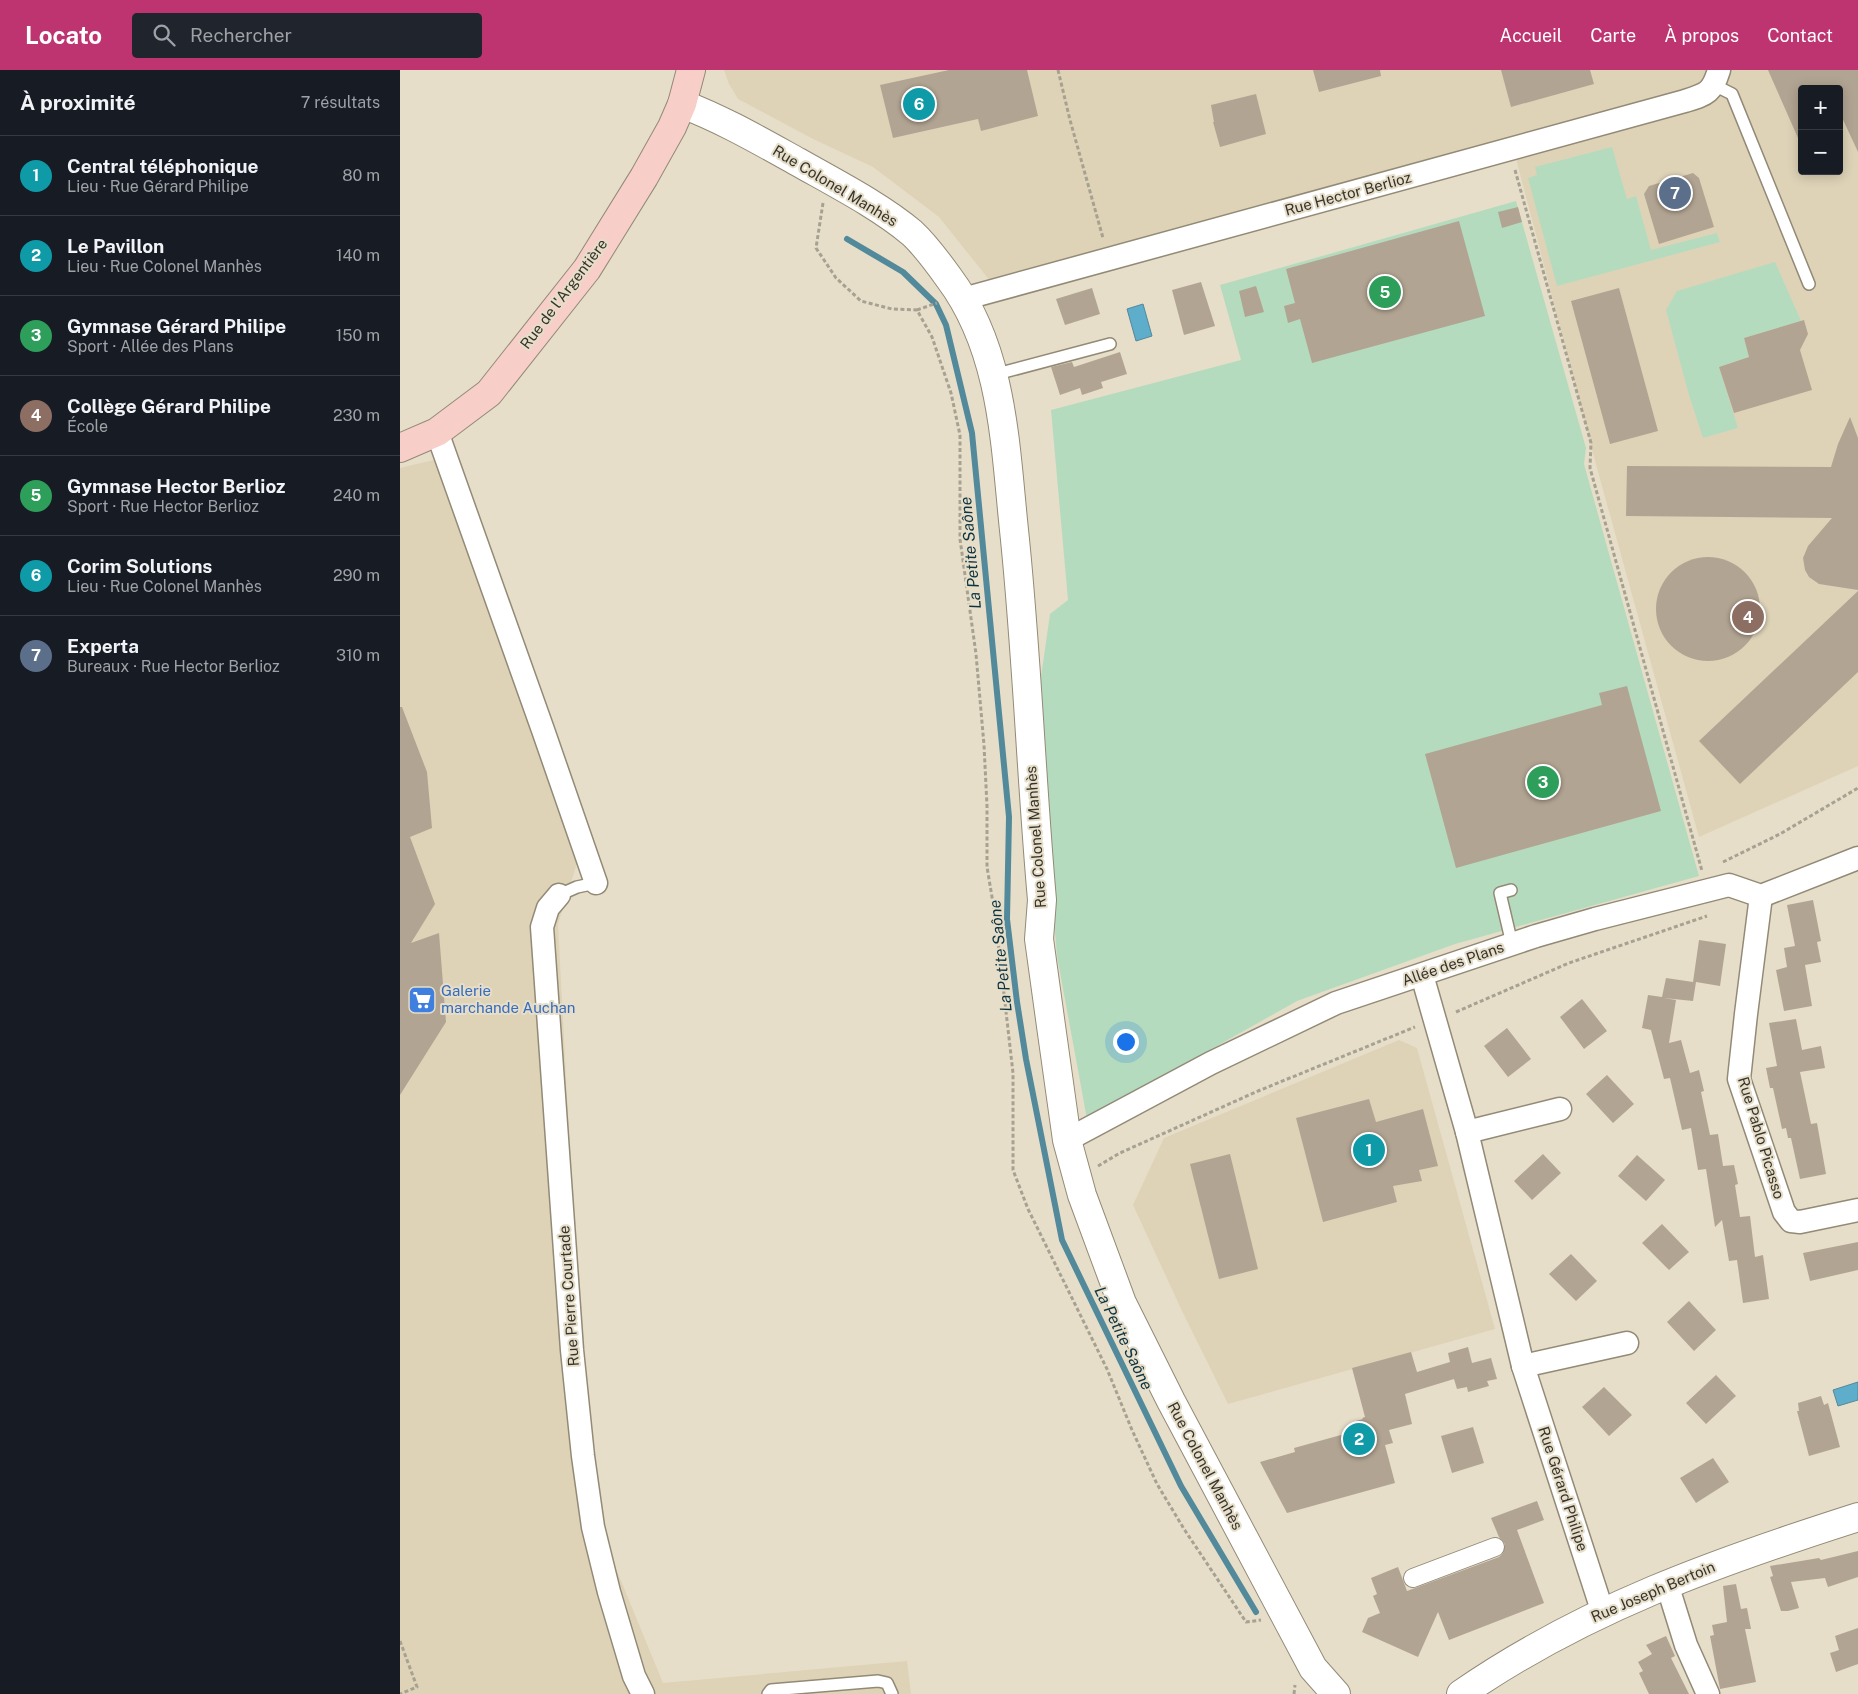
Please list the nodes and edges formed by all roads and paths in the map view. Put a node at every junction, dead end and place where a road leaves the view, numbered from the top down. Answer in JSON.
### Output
{"nodes":[{"id":1,"x":691,"y":70,"type":"edge"},
{"id":2,"x":1058,"y":70,"type":"edge"},
{"id":3,"x":1716,"y":78,"type":"edge"},
{"id":4,"x":682,"y":104,"type":"junction"},
{"id":5,"x":1510,"y":150,"type":"junction"},
{"id":6,"x":1109,"y":260,"type":"junction"},
{"id":7,"x":1809,"y":284,"type":"dead end"},
{"id":8,"x":963,"y":299,"type":"junction"},
{"id":9,"x":1110,"y":344,"type":"dead end"},
{"id":10,"x":993,"y":375,"type":"junction"},
{"id":11,"x":437,"y":432,"type":"junction"},
{"id":12,"x":400,"y":448,"type":"edge"},
{"id":13,"x":1858,"y":788,"type":"edge"},
{"id":14,"x":1858,"y":858,"type":"edge"},
{"id":15,"x":1720,"y":864,"type":"dead end"},
{"id":16,"x":1703,"y":872,"type":"dead end"},
{"id":17,"x":596,"y":883,"type":"joint"},
{"id":18,"x":1511,"y":890,"type":"dead end"},
{"id":19,"x":559,"y":895,"type":"joint"},
{"id":20,"x":1761,"y":896,"type":"junction"},
{"id":21,"x":1708,"y":916,"type":"dead end"},
{"id":22,"x":1512,"y":944,"type":"junction"},
{"id":23,"x":1422,"y":975,"type":"junction"},
{"id":24,"x":1436,"y":1020,"type":"junction"},
{"id":25,"x":1560,"y":1109,"type":"dead end"},
{"id":26,"x":1467,"y":1132,"type":"junction"},
{"id":27,"x":1067,"y":1140,"type":"junction"},
{"id":28,"x":1100,"y":1164,"type":"dead end"},
{"id":29,"x":1858,"y":1210,"type":"edge"},
{"id":30,"x":1627,"y":1343,"type":"dead end"},
{"id":31,"x":1523,"y":1366,"type":"junction"},
{"id":32,"x":1858,"y":1517,"type":"edge"},
{"id":33,"x":1495,"y":1547,"type":"dead end"},
{"id":34,"x":1413,"y":1578,"type":"dead end"},
{"id":35,"x":1667,"y":1584,"type":"junction"},
{"id":36,"x":1603,"y":1613,"type":"junction"},
{"id":37,"x":400,"y":1641,"type":"edge"},
{"id":38,"x":400,"y":1694,"type":"edge"},
{"id":39,"x":643,"y":1694,"type":"edge"},
{"id":40,"x":768,"y":1694,"type":"edge"},
{"id":41,"x":892,"y":1694,"type":"edge"},
{"id":42,"x":1336,"y":1694,"type":"edge"},
{"id":43,"x":1461,"y":1694,"type":"edge"},
{"id":44,"x":1708,"y":1694,"type":"edge"}],
"edges":[{"from":1,"to":4,"type":"main road","name":"Rue de l'Argentière"},
{"from":2,"to":6,"type":"path"},
{"from":3,"to":5,"type":"street","name":"Rue Hector Berlioz"},
{"from":3,"to":7,"type":"lane"},
{"from":4,"to":8,"type":"street","name":"Rue Colonel Manhès"},
{"from":4,"to":11,"type":"main road","name":"Rue de l'Argentière"},
{"from":5,"to":6,"type":"street","name":"Rue Hector Berlioz"},
{"from":5,"to":16,"type":"path"},
{"from":6,"to":8,"type":"street","name":"Rue Hector Berlioz"},
{"from":8,"to":10,"type":"street","name":"Rue Colonel Manhès"},
{"from":9,"to":10,"type":"lane"},
{"from":10,"to":27,"type":"street","name":"Rue Colonel Manhès"},
{"from":11,"to":12,"type":"main road","name":"Rue de l'Argentière"},
{"from":11,"to":17,"type":"street"},
{"from":13,"to":15,"type":"path"},
{"from":14,"to":20,"type":"street"},
{"from":17,"to":19,"type":"lane"},
{"from":18,"to":22,"type":"lane"},
{"from":19,"to":39,"type":"street","name":"Rue Pierre Courtade"},
{"from":20,"to":22,"type":"street","name":"Allée des Plans"},
{"from":20,"to":29,"type":"street","name":"Rue Pablo Picasso"},
{"from":21,"to":24,"type":"path"},
{"from":22,"to":23,"type":"street","name":"Allée des Plans"},
{"from":23,"to":24,"type":"street","name":"Rue Gérard Philipe"},
{"from":23,"to":27,"type":"street","name":"Allée des Plans"},
{"from":24,"to":26,"type":"street","name":"Rue Gérard Philipe"},
{"from":24,"to":28,"type":"path"},
{"from":25,"to":26,"type":"street"},
{"from":26,"to":31,"type":"street","name":"Rue Gérard Philipe"},
{"from":27,"to":42,"type":"street","name":"Rue Colonel Manhès"},
{"from":30,"to":31,"type":"street"},
{"from":31,"to":36,"type":"street","name":"Rue Gérard Philipe"},
{"from":32,"to":35,"type":"street","name":"Rue Joseph Bertoin"},
{"from":33,"to":34,"type":"street"},
{"from":35,"to":36,"type":"street","name":"Rue Joseph Bertoin"},
{"from":35,"to":44,"type":"street"},
{"from":36,"to":43,"type":"street","name":"Rue Joseph Bertoin"},
{"from":37,"to":38,"type":"path"},
{"from":40,"to":41,"type":"lane"}]}
